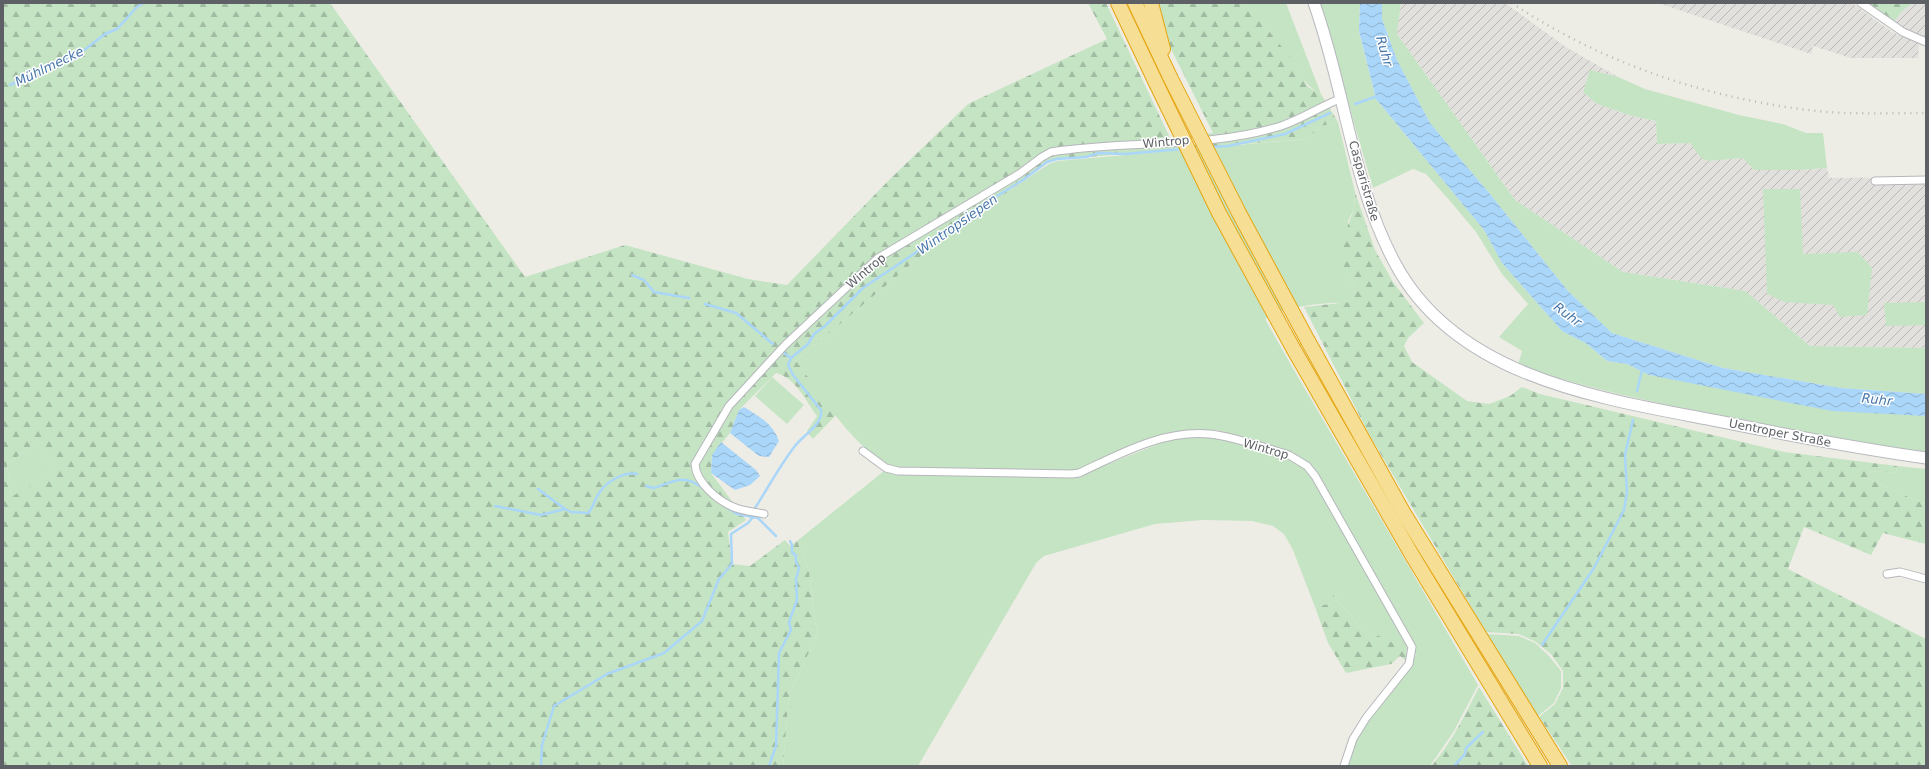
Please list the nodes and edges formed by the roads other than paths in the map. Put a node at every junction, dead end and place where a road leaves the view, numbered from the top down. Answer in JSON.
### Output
{"nodes":[{"id":1,"x":1118,"y":3,"type":"edge"},
{"id":2,"x":1135,"y":3,"type":"edge"},
{"id":3,"x":1150,"y":3,"type":"edge"},
{"id":4,"x":1314,"y":3,"type":"edge"},
{"id":5,"x":1861,"y":3,"type":"edge"},
{"id":6,"x":1926,"y":42,"type":"edge"},
{"id":7,"x":1170,"y":77,"type":"junction"},
{"id":8,"x":1342,"y":98,"type":"junction"},
{"id":9,"x":1926,"y":180,"type":"edge"},
{"id":10,"x":1875,"y":181,"type":"dead end"},
{"id":11,"x":1635,"y":404,"type":"joint"},
{"id":12,"x":863,"y":451,"type":"dead end"},
{"id":13,"x":1926,"y":458,"type":"edge"},
{"id":14,"x":764,"y":514,"type":"dead end"},
{"id":15,"x":1887,"y":574,"type":"dead end"},
{"id":16,"x":1926,"y":579,"type":"edge"},
{"id":17,"x":1344,"y":766,"type":"edge"},
{"id":18,"x":1540,"y":766,"type":"edge"},
{"id":19,"x":1560,"y":766,"type":"edge"}],
"edges":[{"from":1,"to":18,"type":"highway","bridge":true},
{"from":2,"to":7,"type":"highway"},
{"from":3,"to":7,"type":"highway"},
{"from":4,"to":8,"type":"main road","name":"Casparistraße"},
{"from":5,"to":6,"type":"street"},
{"from":7,"to":19,"type":"highway","bridge":true},
{"from":8,"to":11,"type":"main road","name":"Casparistraße"},
{"from":8,"to":14,"type":"street","name":"Wintrop"},
{"from":9,"to":10,"type":"street"},
{"from":11,"to":13,"type":"main road","name":"Uentroper Straße"},
{"from":12,"to":17,"type":"street","name":"Wintrop"},
{"from":15,"to":16,"type":"street"}]}
